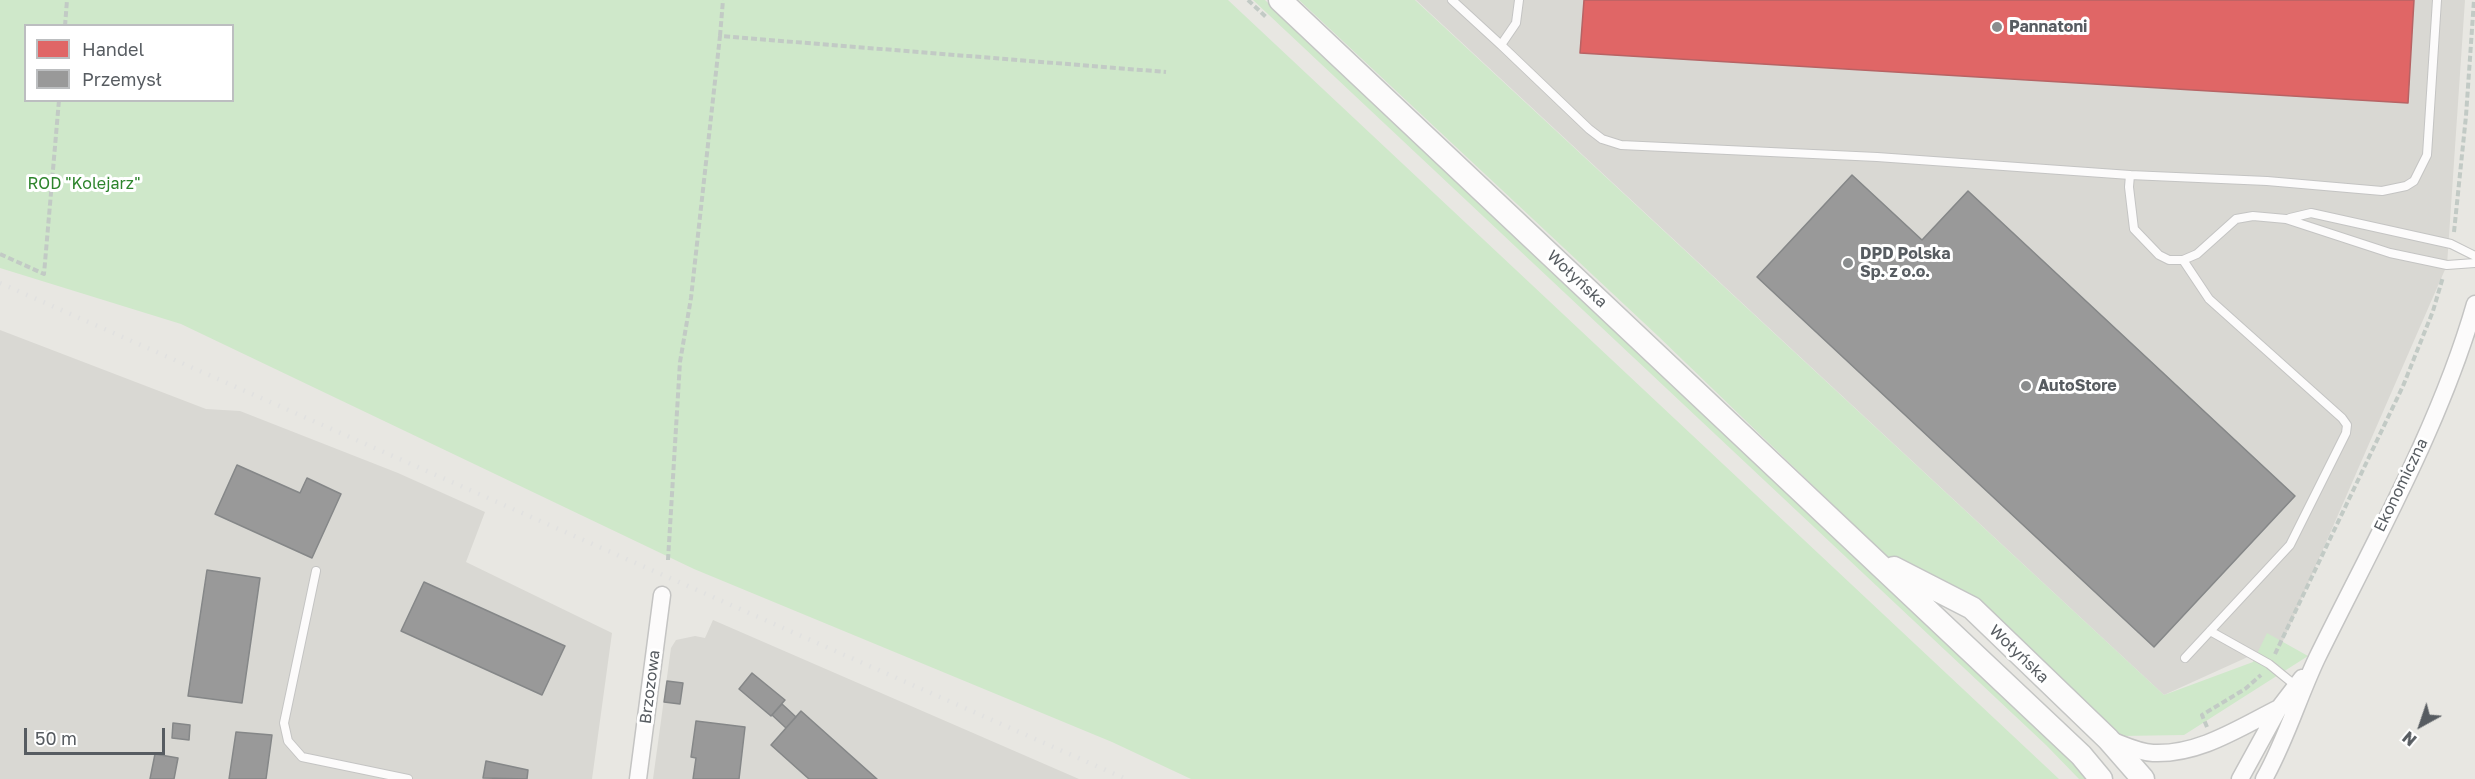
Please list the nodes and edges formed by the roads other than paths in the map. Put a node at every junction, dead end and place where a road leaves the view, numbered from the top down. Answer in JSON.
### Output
{"nodes":[{"id":1,"x":1280,"y":0,"type":"edge"},
{"id":2,"x":1452,"y":0,"type":"edge"},
{"id":3,"x":1518,"y":0,"type":"edge"},
{"id":4,"x":2438,"y":0,"type":"edge"},
{"id":5,"x":1501,"y":45,"type":"junction"},
{"id":6,"x":2130,"y":175,"type":"junction"},
{"id":7,"x":2286,"y":219,"type":"junction"},
{"id":8,"x":2475,"y":256,"type":"edge"},
{"id":9,"x":2183,"y":260,"type":"junction"},
{"id":10,"x":2475,"y":263,"type":"edge"},
{"id":11,"x":2475,"y":304,"type":"edge"},
{"id":12,"x":1874,"y":558,"type":"junction"},
{"id":13,"x":316,"y":571,"type":"dead end"},
{"id":14,"x":662,"y":596,"type":"dead end"},
{"id":15,"x":2210,"y":631,"type":"junction"},
{"id":16,"x":2185,"y":658,"type":"dead end"},
{"id":17,"x":2316,"y":660,"type":"junction"},
{"id":18,"x":2296,"y":686,"type":"junction"},
{"id":19,"x":2279,"y":708,"type":"junction"},
{"id":20,"x":2108,"y":739,"type":"junction"},
{"id":21,"x":408,"y":779,"type":"edge"},
{"id":22,"x":638,"y":779,"type":"edge"},
{"id":23,"x":2101,"y":779,"type":"edge"},
{"id":24,"x":2143,"y":779,"type":"edge"},
{"id":25,"x":2240,"y":779,"type":"edge"},
{"id":26,"x":2264,"y":779,"type":"edge"}],
"edges":[{"from":1,"to":12,"type":"main road","name":"Wołyńska"},
{"from":2,"to":5,"type":"lane"},
{"from":3,"to":5,"type":"lane"},
{"from":4,"to":6,"type":"lane"},
{"from":5,"to":6,"type":"lane"},
{"from":6,"to":9,"type":"lane"},
{"from":7,"to":8,"type":"lane"},
{"from":7,"to":9,"type":"lane"},
{"from":7,"to":10,"type":"lane"},
{"from":9,"to":15,"type":"lane"},
{"from":11,"to":17,"type":"street","name":"Ekonomiczna"},
{"from":12,"to":20,"type":"main road","name":"Wołyńska"},
{"from":12,"to":23,"type":"main road","name":"Wołyńska"},
{"from":13,"to":21,"type":"lane"},
{"from":14,"to":22,"type":"street","name":"Brzozowa"},
{"from":15,"to":16,"type":"lane"},
{"from":15,"to":18,"type":"lane"},
{"from":17,"to":18,"type":"street","name":"Ekonomiczna"},
{"from":17,"to":26,"type":"street","name":"Ekonomiczna"},
{"from":18,"to":19,"type":"street","name":"Ekonomiczna"},
{"from":19,"to":20,"type":"street"},
{"from":19,"to":25,"type":"street","name":"Ekonomiczna"},
{"from":20,"to":24,"type":"main road","name":"Wołyńska"}]}
